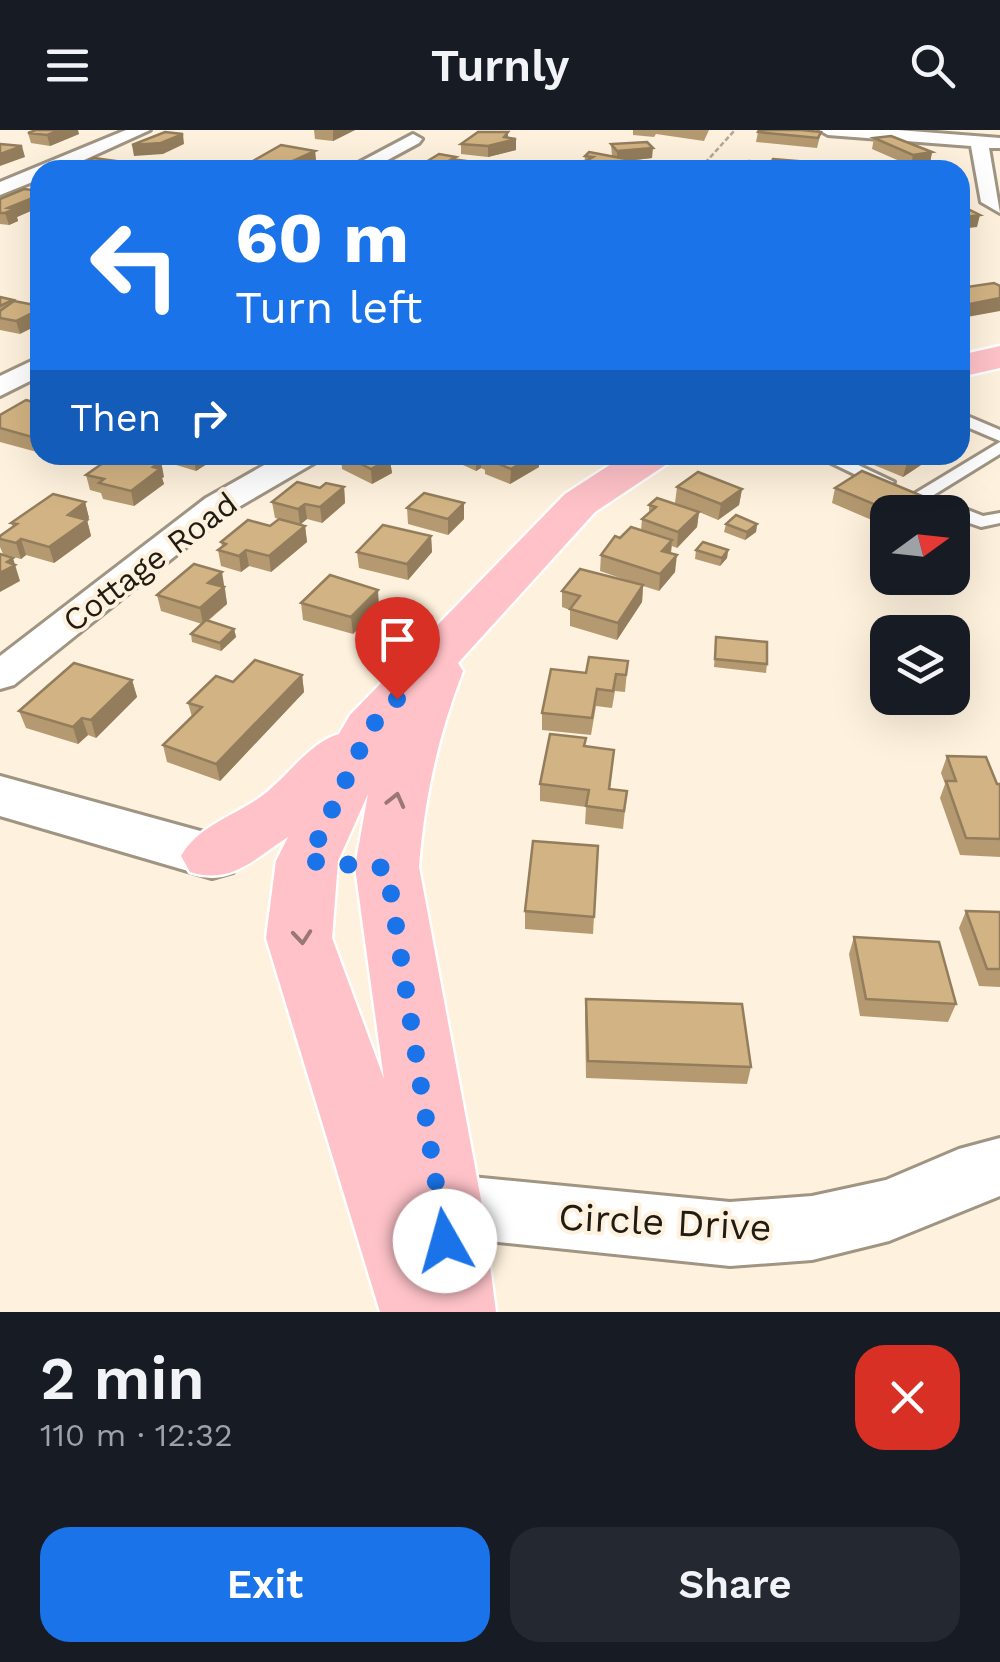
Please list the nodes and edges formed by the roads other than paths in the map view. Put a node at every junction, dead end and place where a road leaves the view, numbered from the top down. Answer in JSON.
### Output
{"nodes":[{"id":1,"x":140,"y":130,"type":"edge"},
{"id":2,"x":828,"y":130,"type":"edge"},
{"id":3,"x":413,"y":139,"type":"dead end"},
{"id":4,"x":978,"y":143,"type":"junction"},
{"id":5,"x":1000,"y":143,"type":"edge"},
{"id":6,"x":69,"y":160,"type":"edge"},
{"id":7,"x":374,"y":160,"type":"edge"},
{"id":8,"x":30,"y":176,"type":"edge"},
{"id":9,"x":0,"y":189,"type":"edge"},
{"id":10,"x":1000,"y":207,"type":"edge"},
{"id":11,"x":1000,"y":356,"type":"edge"},
{"id":12,"x":970,"y":364,"type":"edge"},
{"id":13,"x":30,"y":370,"type":"edge"},
{"id":14,"x":0,"y":387,"type":"edge"},
{"id":15,"x":970,"y":422,"type":"edge"},
{"id":16,"x":1000,"y":436,"type":"edge"},
{"id":17,"x":1000,"y":448,"type":"edge"},
{"id":18,"x":288,"y":465,"type":"edge"},
{"id":19,"x":636,"y":465,"type":"edge"},
{"id":20,"x":846,"y":465,"type":"edge"},
{"id":21,"x":913,"y":495,"type":"edge"},
{"id":22,"x":921,"y":495,"type":"edge"},
{"id":23,"x":970,"y":518,"type":"edge"},
{"id":24,"x":1000,"y":518,"type":"edge"},
{"id":25,"x":451,"y":641,"type":"junction"},
{"id":26,"x":0,"y":676,"type":"edge"},
{"id":27,"x":370,"y":728,"type":"junction"},
{"id":28,"x":0,"y":796,"type":"edge"},
{"id":29,"x":212,"y":856,"type":"junction"},
{"id":30,"x":308,"y":861,"type":"junction"},
{"id":31,"x":387,"y":868,"type":"junction"},
{"id":32,"x":1000,"y":1167,"type":"edge"},
{"id":33,"x":441,"y":1205,"type":"junction"},
{"id":34,"x":424,"y":1312,"type":"edge"},
{"id":35,"x":452,"y":1312,"type":"edge"}],
"edges":[{"from":1,"to":6,"type":"street"},
{"from":2,"to":4,"type":"street"},
{"from":3,"to":7,"type":"street"},
{"from":4,"to":5,"type":"street"},
{"from":4,"to":10,"type":"street"},
{"from":8,"to":9,"type":"street"},
{"from":11,"to":12,"type":"main road"},
{"from":13,"to":14,"type":"street"},
{"from":15,"to":16,"type":"lane"},
{"from":17,"to":22,"type":"lane"},
{"from":18,"to":26,"type":"street","name":"Cottage Road"},
{"from":19,"to":25,"type":"main road"},
{"from":20,"to":21,"type":"lane"},
{"from":23,"to":24,"type":"lane"},
{"from":25,"to":27,"type":"main road"},
{"from":31,"to":25,"type":"main road","one_way":true},
{"from":27,"to":29,"type":"main road"},
{"from":27,"to":30,"type":"main road"},
{"from":28,"to":29,"type":"street"},
{"from":29,"to":30,"type":"main road"},
{"from":30,"to":31,"type":"main road"},
{"from":30,"to":34,"type":"main road","one_way":true},
{"from":31,"to":33,"type":"main road"},
{"from":32,"to":33,"type":"street","name":"Circle Drive"},
{"from":33,"to":35,"type":"main road"}]}
